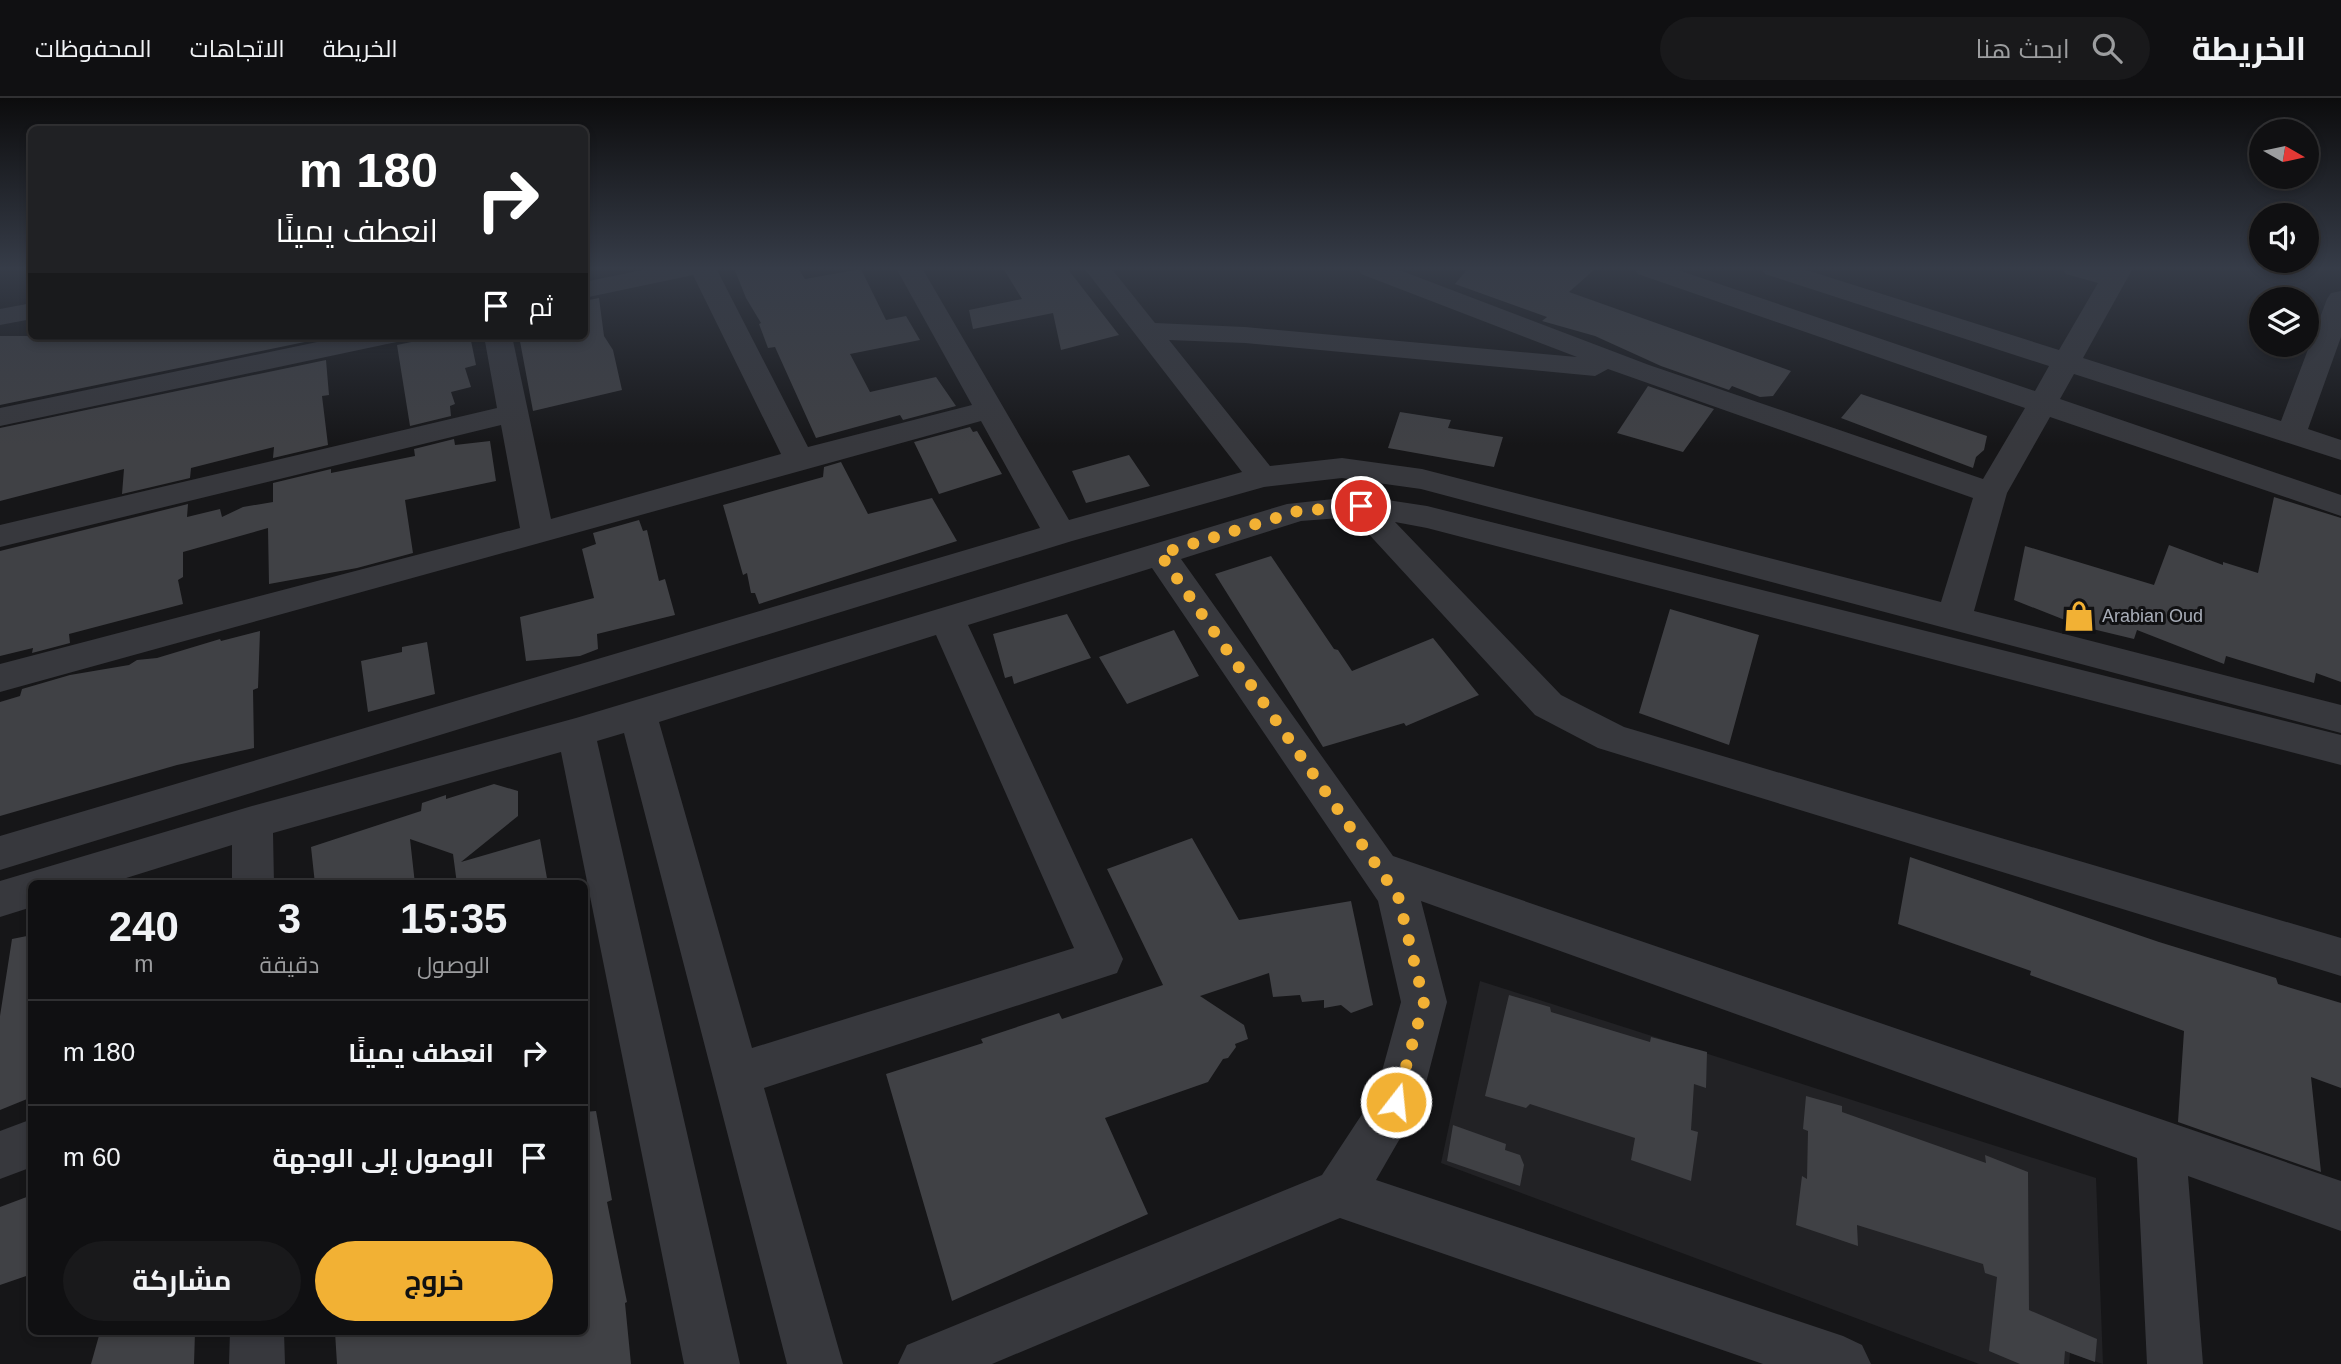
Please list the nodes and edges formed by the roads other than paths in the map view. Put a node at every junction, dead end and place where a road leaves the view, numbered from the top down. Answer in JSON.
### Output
{"nodes":[{"id":1,"x":733,"y":327,"type":"edge"},
{"id":2,"x":944,"y":327,"type":"edge"},
{"id":3,"x":1147,"y":327,"type":"edge"},
{"id":4,"x":1529,"y":327,"type":"edge"},
{"id":5,"x":1823,"y":327,"type":"edge"},
{"id":6,"x":1958,"y":327,"type":"edge"},
{"id":7,"x":2086,"y":327,"type":"edge"},
{"id":8,"x":2338,"y":327,"type":"edge"},
{"id":9,"x":1150,"y":331,"type":"junction"},
{"id":10,"x":368,"y":340,"type":"edge"},
{"id":11,"x":499,"y":340,"type":"edge"},
{"id":12,"x":2335,"y":348,"type":"edge"},
{"id":13,"x":2066,"y":362,"type":"junction"},
{"id":14,"x":1639,"y":371,"type":"junction"},
{"id":15,"x":2043,"y":401,"type":"junction"},
{"id":16,"x":992,"y":409,"type":"junction"},
{"id":17,"x":513,"y":413,"type":"junction"},
{"id":18,"x":0,"y":417,"type":"edge"},
{"id":19,"x":2291,"y":434,"type":"junction"},
{"id":20,"x":2341,"y":450,"type":"edge"},
{"id":21,"x":799,"y":458,"type":"junction"},
{"id":22,"x":1262,"y":477,"type":"junction"},
{"id":23,"x":1991,"y":493,"type":"junction"},
{"id":24,"x":1361,"y":506,"type":"junction"},
{"id":25,"x":2341,"y":506,"type":"edge"},
{"id":26,"x":1060,"y":533,"type":"junction"},
{"id":27,"x":538,"y":534,"type":"junction"},
{"id":28,"x":0,"y":536,"type":"edge"},
{"id":29,"x":1160,"y":554,"type":"junction"},
{"id":30,"x":1954,"y":618,"type":"junction"},
{"id":31,"x":947,"y":619,"type":"junction"},
{"id":32,"x":0,"y":678,"type":"edge"},
{"id":33,"x":638,"y":714,"type":"junction"},
{"id":34,"x":2341,"y":719,"type":"edge"},
{"id":35,"x":576,"y":733,"type":"junction"},
{"id":36,"x":2341,"y":750,"type":"edge"},
{"id":37,"x":252,"y":822,"type":"junction"},
{"id":38,"x":0,"y":853,"type":"edge"},
{"id":39,"x":1379,"y":868,"type":"junction"},
{"id":40,"x":63,"y":880,"type":"edge"},
{"id":41,"x":253,"y":880,"type":"edge"},
{"id":42,"x":28,"y":890,"type":"edge"},
{"id":43,"x":0,"y":899,"type":"edge"},
{"id":44,"x":2341,"y":957,"type":"edge"},
{"id":45,"x":736,"y":1075,"type":"junction"},
{"id":46,"x":2161,"y":1143,"type":"junction"},
{"id":47,"x":28,"y":1144,"type":"edge"},
{"id":48,"x":0,"y":1155,"type":"edge"},
{"id":49,"x":1340,"y":1193,"type":"junction"},
{"id":50,"x":2341,"y":1206,"type":"edge"},
{"id":51,"x":257,"y":1335,"type":"edge"},
{"id":52,"x":257,"y":1364,"type":"edge"},
{"id":53,"x":712,"y":1364,"type":"edge"},
{"id":54,"x":815,"y":1364,"type":"edge"},
{"id":55,"x":926,"y":1364,"type":"edge"},
{"id":56,"x":1843,"y":1364,"type":"edge"},
{"id":57,"x":2175,"y":1364,"type":"edge"}],
"edges":[{"from":1,"to":21,"type":"street"},
{"from":2,"to":16,"type":"street"},
{"from":3,"to":9,"type":"street"},
{"from":4,"to":14,"type":"street"},
{"from":5,"to":15,"type":"street"},
{"from":6,"to":13,"type":"street"},
{"from":7,"to":13,"type":"street"},
{"from":8,"to":12,"type":"street"},
{"from":9,"to":14,"type":"street"},
{"from":9,"to":22,"type":"street"},
{"from":10,"to":18,"type":"street"},
{"from":11,"to":17,"type":"street"},
{"from":12,"to":19,"type":"street"},
{"from":13,"to":15,"type":"street"},
{"from":13,"to":19,"type":"street"},
{"from":14,"to":23,"type":"street"},
{"from":15,"to":23,"type":"street"},
{"from":15,"to":25,"type":"street"},
{"from":16,"to":21,"type":"street"},
{"from":16,"to":26,"type":"street"},
{"from":17,"to":27,"type":"street"},
{"from":17,"to":28,"type":"street"},
{"from":19,"to":20,"type":"street"},
{"from":21,"to":27,"type":"street"},
{"from":22,"to":26,"type":"street"},
{"from":22,"to":30,"type":"street"},
{"from":23,"to":30,"type":"street"},
{"from":24,"to":29,"type":"street"},
{"from":24,"to":36,"type":"street"},
{"from":24,"to":44,"type":"street"},
{"from":26,"to":38,"type":"street"},
{"from":27,"to":32,"type":"street"},
{"from":29,"to":31,"type":"street"},
{"from":29,"to":39,"type":"street"},
{"from":30,"to":34,"type":"street"},
{"from":31,"to":33,"type":"street"},
{"from":31,"to":45,"type":"street"},
{"from":33,"to":35,"type":"street"},
{"from":33,"to":45,"type":"street"},
{"from":35,"to":37,"type":"street"},
{"from":35,"to":53,"type":"street"},
{"from":37,"to":40,"type":"street"},
{"from":37,"to":41,"type":"street"},
{"from":39,"to":46,"type":"street"},
{"from":39,"to":49,"type":"street"},
{"from":42,"to":43,"type":"street"},
{"from":45,"to":54,"type":"street"},
{"from":46,"to":50,"type":"street"},
{"from":46,"to":57,"type":"street"},
{"from":47,"to":48,"type":"street"},
{"from":49,"to":55,"type":"street"},
{"from":49,"to":56,"type":"street"},
{"from":51,"to":52,"type":"street"}]}
